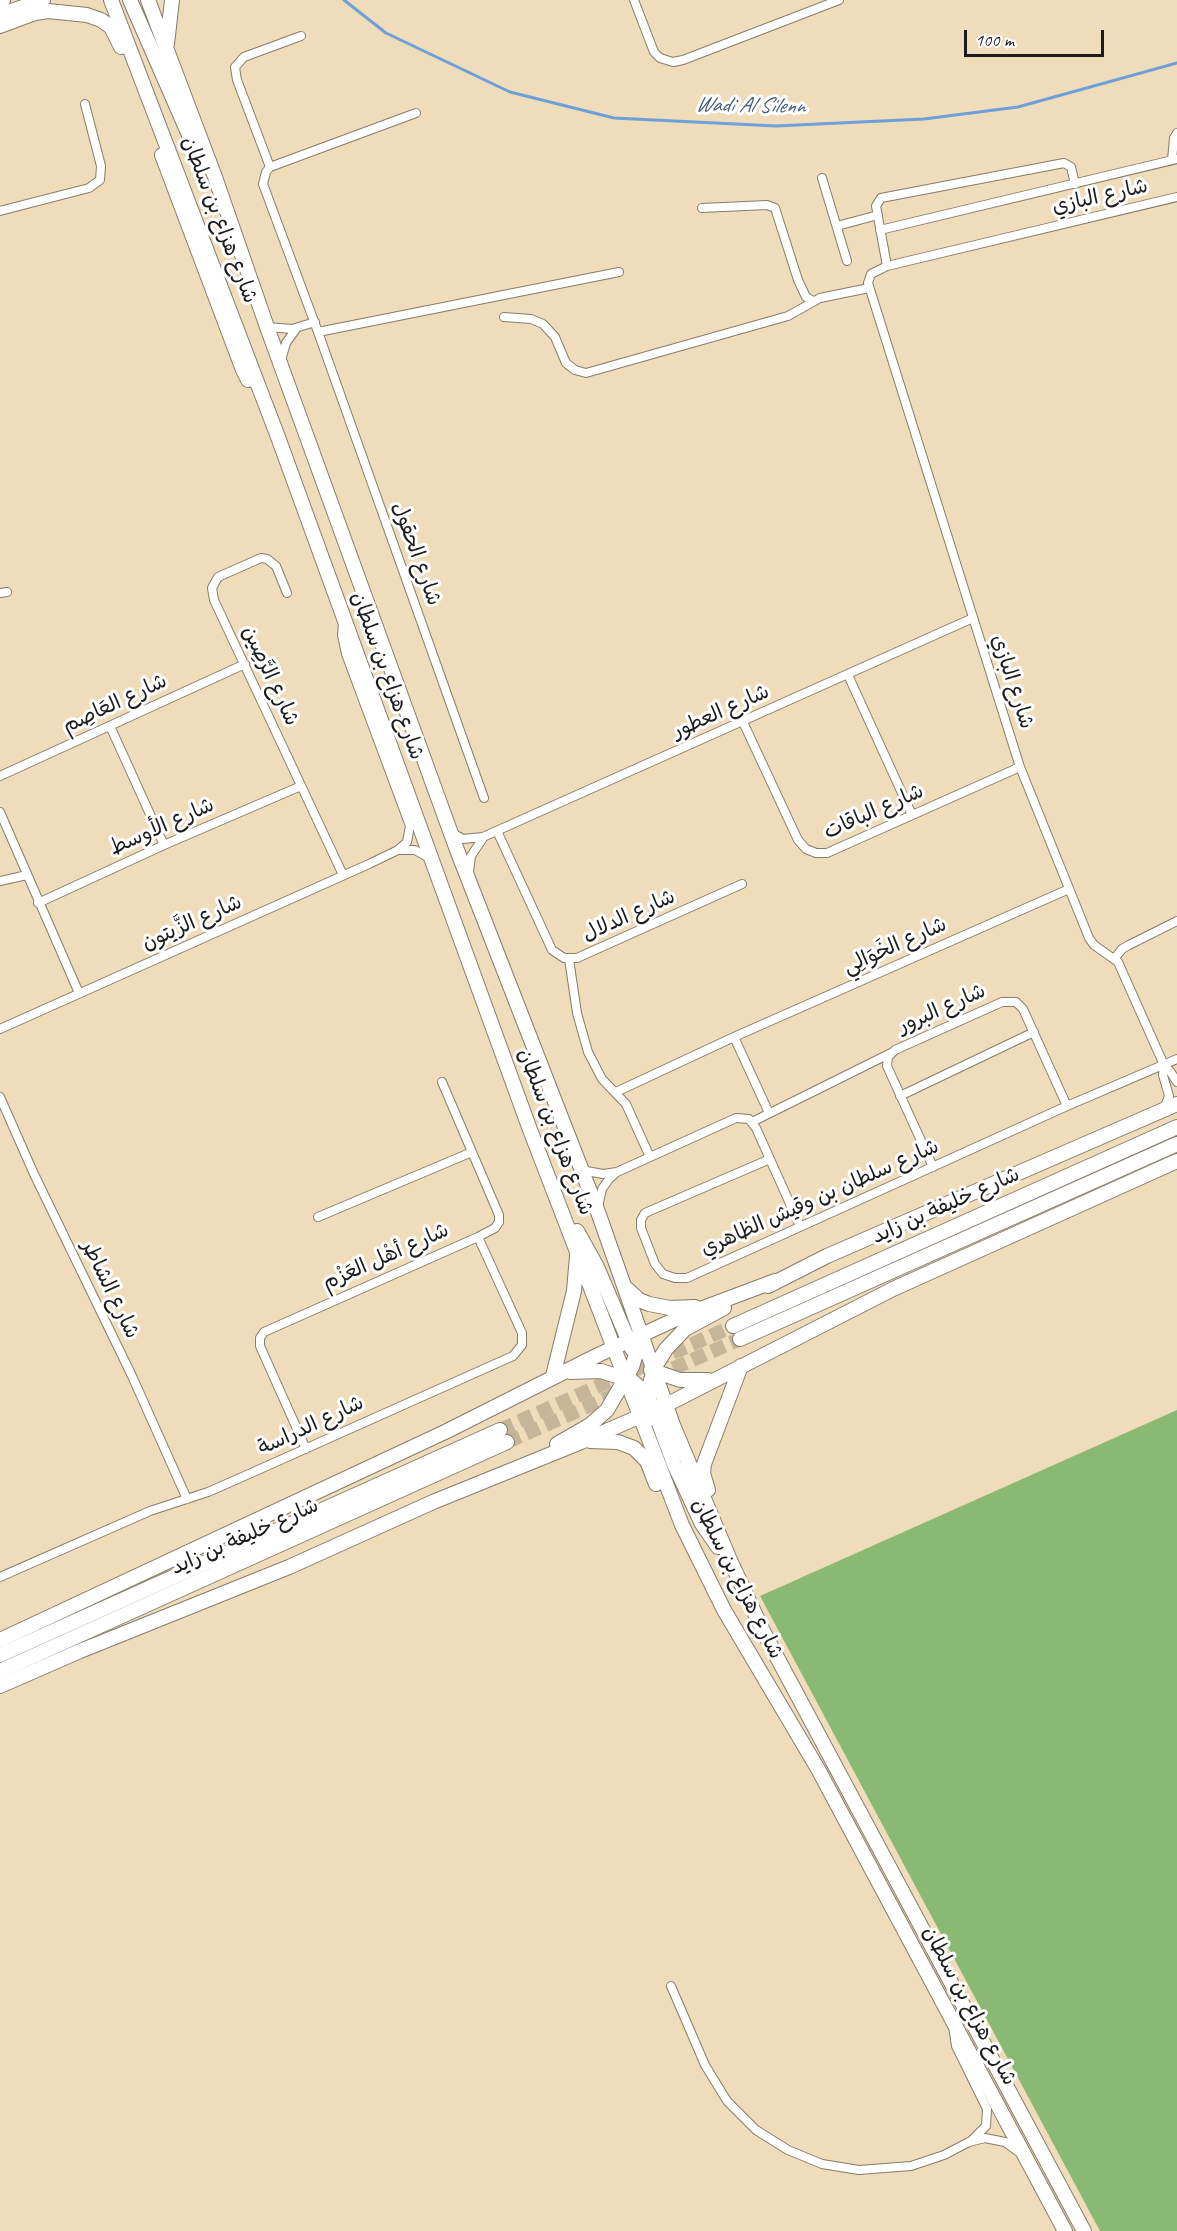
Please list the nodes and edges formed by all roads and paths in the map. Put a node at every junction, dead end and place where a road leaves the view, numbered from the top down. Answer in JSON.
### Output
{"nodes":[{"id":1,"x":43,"y":0,"type":"edge"},
{"id":2,"x":111,"y":0,"type":"edge"},
{"id":3,"x":130,"y":0,"type":"edge"},
{"id":4,"x":148,"y":0,"type":"edge"},
{"id":5,"x":172,"y":0,"type":"edge"},
{"id":6,"x":634,"y":0,"type":"edge"},
{"id":7,"x":839,"y":0,"type":"edge"},
{"id":8,"x":0,"y":15,"type":"edge"},
{"id":9,"x":0,"y":26,"type":"edge"},
{"id":10,"x":301,"y":36,"type":"dead end"},
{"id":11,"x":167,"y":49,"type":"junction"},
{"id":12,"x":85,"y":104,"type":"dead end"},
{"id":13,"x":416,"y":113,"type":"dead end"},
{"id":14,"x":1177,"y":133,"type":"edge"},
{"id":15,"x":1175,"y":160,"type":"edge"},
{"id":16,"x":270,"y":167,"type":"junction"},
{"id":17,"x":822,"y":178,"type":"dead end"},
{"id":18,"x":1075,"y":184,"type":"junction"},
{"id":19,"x":1177,"y":198,"type":"edge"},
{"id":20,"x":223,"y":200,"type":"junction"},
{"id":21,"x":702,"y":208,"type":"dead end"},
{"id":22,"x":0,"y":211,"type":"edge"},
{"id":23,"x":878,"y":215,"type":"junction"},
{"id":24,"x":837,"y":226,"type":"junction"},
{"id":25,"x":880,"y":230,"type":"junction"},
{"id":26,"x":847,"y":261,"type":"dead end"},
{"id":27,"x":887,"y":266,"type":"junction"},
{"id":28,"x":619,"y":272,"type":"dead end"},
{"id":29,"x":868,"y":288,"type":"junction"},
{"id":30,"x":813,"y":301,"type":"junction"},
{"id":31,"x":504,"y":317,"type":"dead end"},
{"id":32,"x":315,"y":322,"type":"junction"},
{"id":33,"x":267,"y":327,"type":"junction"},
{"id":34,"x":296,"y":329,"type":"junction"},
{"id":35,"x":318,"y":332,"type":"junction"},
{"id":36,"x":281,"y":361,"type":"junction"},
{"id":37,"x":263,"y":396,"type":"junction"},
{"id":38,"x":287,"y":593,"type":"dead end"},
{"id":39,"x":344,"y":616,"type":"junction"},
{"id":40,"x":973,"y":618,"type":"junction"},
{"id":41,"x":245,"y":664,"type":"junction"},
{"id":42,"x":848,"y":675,"type":"junction"},
{"id":43,"x":743,"y":722,"type":"junction"},
{"id":44,"x":110,"y":726,"type":"junction"},
{"id":45,"x":1020,"y":767,"type":"junction"},
{"id":46,"x":0,"y":776,"type":"edge"},
{"id":47,"x":301,"y":786,"type":"junction"},
{"id":48,"x":484,"y":798,"type":"dead end"},
{"id":49,"x":0,"y":812,"type":"edge"},
{"id":50,"x":912,"y":815,"type":"junction"},
{"id":51,"x":497,"y":831,"type":"junction"},
{"id":52,"x":452,"y":833,"type":"junction"},
{"id":53,"x":483,"y":837,"type":"junction"},
{"id":54,"x":165,"y":845,"type":"junction"},
{"id":55,"x":398,"y":850,"type":"junction"},
{"id":56,"x":435,"y":865,"type":"junction"},
{"id":57,"x":27,"y":875,"type":"junction"},
{"id":58,"x":343,"y":875,"type":"junction"},
{"id":59,"x":469,"y":877,"type":"junction"},
{"id":60,"x":0,"y":881,"type":"edge"},
{"id":61,"x":742,"y":884,"type":"dead end"},
{"id":62,"x":1069,"y":889,"type":"junction"},
{"id":63,"x":38,"y":903,"type":"junction"},
{"id":64,"x":1177,"y":921,"type":"edge"},
{"id":65,"x":1115,"y":958,"type":"junction"},
{"id":66,"x":569,"y":959,"type":"junction"},
{"id":67,"x":79,"y":993,"type":"junction"},
{"id":68,"x":0,"y":1029,"type":"edge"},
{"id":69,"x":1034,"y":1032,"type":"junction"},
{"id":70,"x":735,"y":1037,"type":"junction"},
{"id":71,"x":891,"y":1053,"type":"junction"},
{"id":72,"x":1177,"y":1059,"type":"edge"},
{"id":73,"x":1164,"y":1065,"type":"junction"},
{"id":74,"x":442,"y":1082,"type":"dead end"},
{"id":75,"x":1177,"y":1082,"type":"edge"},
{"id":76,"x":616,"y":1092,"type":"junction"},
{"id":77,"x":900,"y":1096,"type":"junction"},
{"id":78,"x":0,"y":1097,"type":"edge"},
{"id":79,"x":1067,"y":1106,"type":"junction"},
{"id":80,"x":1171,"y":1107,"type":"edge"},
{"id":81,"x":769,"y":1113,"type":"junction"},
{"id":82,"x":752,"y":1122,"type":"junction"},
{"id":83,"x":1177,"y":1127,"type":"edge"},
{"id":84,"x":1177,"y":1144,"type":"edge"},
{"id":85,"x":472,"y":1152,"type":"junction"},
{"id":86,"x":650,"y":1157,"type":"junction"},
{"id":87,"x":770,"y":1159,"type":"junction"},
{"id":88,"x":1177,"y":1161,"type":"edge"},
{"id":89,"x":933,"y":1167,"type":"junction"},
{"id":90,"x":581,"y":1170,"type":"junction"},
{"id":91,"x":617,"y":1172,"type":"junction"},
{"id":92,"x":561,"y":1209,"type":"junction"},
{"id":93,"x":598,"y":1212,"type":"junction"},
{"id":94,"x":318,"y":1217,"type":"dead end"},
{"id":95,"x":800,"y":1226,"type":"junction"},
{"id":96,"x":477,"y":1237,"type":"junction"},
{"id":97,"x":577,"y":1248,"type":"junction"},
{"id":98,"x":775,"y":1281,"type":"junction"},
{"id":99,"x":624,"y":1285,"type":"junction"},
{"id":100,"x":733,"y":1326,"type":"tunnel mouth"},
{"id":101,"x":641,"y":1335,"type":"junction"},
{"id":102,"x":740,"y":1339,"type":"tunnel mouth"},
{"id":103,"x":628,"y":1341,"type":"junction"},
{"id":104,"x":614,"y":1347,"type":"junction"},
{"id":105,"x":637,"y":1356,"type":"junction"},
{"id":106,"x":741,"y":1366,"type":"junction"},
{"id":107,"x":654,"y":1371,"type":"junction"},
{"id":108,"x":556,"y":1375,"type":"junction"},
{"id":109,"x":626,"y":1378,"type":"junction"},
{"id":110,"x":719,"y":1378,"type":"junction"},
{"id":111,"x":651,"y":1408,"type":"junction"},
{"id":112,"x":581,"y":1442,"type":"junction"},
{"id":113,"x":306,"y":1449,"type":"junction"},
{"id":114,"x":187,"y":1499,"type":"junction"},
{"id":115,"x":433,"y":1502,"type":"junction"},
{"id":116,"x":696,"y":1555,"type":"junction"},
{"id":117,"x":730,"y":1560,"type":"junction"},
{"id":118,"x":0,"y":1577,"type":"edge"},
{"id":119,"x":0,"y":1640,"type":"edge"},
{"id":120,"x":0,"y":1655,"type":"edge"},
{"id":121,"x":0,"y":1671,"type":"edge"},
{"id":122,"x":0,"y":1686,"type":"edge"},
{"id":123,"x":671,"y":1986,"type":"dead end"},
{"id":124,"x":953,"y":2022,"type":"junction"},
{"id":125,"x":969,"y":2142,"type":"junction"},
{"id":126,"x":1027,"y":2159,"type":"junction"},
{"id":127,"x":1065,"y":2231,"type":"edge"},
{"id":128,"x":1084,"y":2231,"type":"edge"}],
"edges":[{"from":1,"to":8,"type":"main road"},
{"from":2,"to":37,"type":"main road","name":"شارع هزاع بن سلطان"},
{"from":3,"to":20,"type":"main road"},
{"from":4,"to":11,"type":"main road","name":"شارع هزاع بن سلطان"},
{"from":5,"to":11,"type":"main road"},
{"from":6,"to":7,"type":"street"},
{"from":9,"to":37,"type":"main road"},
{"from":10,"to":16,"type":"street"},
{"from":11,"to":20,"type":"main road","name":"شارع هزاع بن سلطان"},
{"from":12,"to":22,"type":"street"},
{"from":13,"to":16,"type":"street"},
{"from":14,"to":15,"type":"street"},
{"from":15,"to":18,"type":"street"},
{"from":16,"to":32,"type":"street","name":"شارع الحقول"},
{"from":17,"to":24,"type":"street"},
{"from":18,"to":23,"type":"street"},
{"from":18,"to":25,"type":"street"},
{"from":19,"to":27,"type":"street","name":"شارع البازي"},
{"from":20,"to":33,"type":"main road","name":"شارع هزاع بن سلطان"},
{"from":21,"to":30,"type":"street"},
{"from":23,"to":24,"type":"street"},
{"from":23,"to":25,"type":"street"},
{"from":24,"to":26,"type":"street"},
{"from":25,"to":27,"type":"street"},
{"from":27,"to":29,"type":"street"},
{"from":28,"to":35,"type":"street"},
{"from":29,"to":30,"type":"street"},
{"from":29,"to":40,"type":"street","name":"شارع البازي"},
{"from":30,"to":31,"type":"street"},
{"from":32,"to":34,"type":"street"},
{"from":32,"to":35,"type":"street","name":"شارع الحقول"},
{"from":33,"to":34,"type":"street"},
{"from":33,"to":36,"type":"main road","name":"شارع هزاع بن سلطان"},
{"from":34,"to":36,"type":"street"},
{"from":35,"to":48,"type":"street","name":"شارع الحقول"},
{"from":36,"to":52,"type":"main road","name":"شارع هزاع بن سلطان"},
{"from":37,"to":39,"type":"main road","name":"شارع هزاع بن سلطان"},
{"from":38,"to":41,"type":"street","name":"شارع الرَّصِين"},
{"from":39,"to":55,"type":"street"},
{"from":39,"to":56,"type":"main road","name":"شارع هزاع بن سلطان"},
{"from":40,"to":42,"type":"street","name":"شارع العطور"},
{"from":40,"to":45,"type":"street","name":"شارع البازي"},
{"from":41,"to":44,"type":"street","name":"شارع العَاصِم"},
{"from":41,"to":47,"type":"street","name":"شارع الرَّصِين"},
{"from":42,"to":43,"type":"street","name":"شارع العطور"},
{"from":42,"to":50,"type":"street"},
{"from":43,"to":50,"type":"street","name":"شارع الباقات"},
{"from":43,"to":51,"type":"street","name":"شارع العطور"},
{"from":44,"to":46,"type":"street","name":"شارع العَاصِم"},
{"from":44,"to":54,"type":"street"},
{"from":45,"to":50,"type":"street","name":"شارع الباقات"},
{"from":45,"to":62,"type":"street","name":"شارع البازي"},
{"from":47,"to":54,"type":"street","name":"شارع الأوسط"},
{"from":47,"to":58,"type":"street","name":"شارع الرَّصِين"},
{"from":49,"to":57,"type":"street"},
{"from":51,"to":53,"type":"street","name":"شارع العطور"},
{"from":51,"to":66,"type":"street","name":"شارع الدلال"},
{"from":52,"to":53,"type":"street","name":"شارع العطور"},
{"from":52,"to":59,"type":"main road","name":"شارع هزاع بن سلطان"},
{"from":53,"to":59,"type":"street"},
{"from":54,"to":63,"type":"street","name":"شارع الأوسط"},
{"from":55,"to":56,"type":"street"},
{"from":55,"to":58,"type":"street","name":"شارع الزَّيتون"},
{"from":56,"to":92,"type":"main road","name":"شارع هزاع بن سلطان"},
{"from":57,"to":60,"type":"street"},
{"from":57,"to":63,"type":"street"},
{"from":58,"to":67,"type":"street","name":"شارع الزَّيتون"},
{"from":59,"to":90,"type":"main road","name":"شارع هزاع بن سلطان"},
{"from":61,"to":66,"type":"street","name":"شارع الدلال"},
{"from":62,"to":65,"type":"street","name":"شارع البازي"},
{"from":62,"to":70,"type":"street","name":"شارع الخَوَالِي"},
{"from":63,"to":67,"type":"street"},
{"from":64,"to":65,"type":"street"},
{"from":65,"to":73,"type":"street","name":"شارع البازي"},
{"from":66,"to":76,"type":"street"},
{"from":67,"to":68,"type":"street","name":"شارع الزَّيتون"},
{"from":69,"to":71,"type":"street","name":"شارع البرور"},
{"from":69,"to":77,"type":"street"},
{"from":69,"to":79,"type":"street","name":"شارع البرور"},
{"from":70,"to":76,"type":"street","name":"شارع الخَوَالِي"},
{"from":70,"to":81,"type":"street"},
{"from":71,"to":77,"type":"street","name":"شارع البرور"},
{"from":71,"to":81,"type":"street"},
{"from":72,"to":73,"type":"street","name":"شارع سلطان بن وقيش الظاهري"},
{"from":73,"to":75,"type":"street","name":"شارع البازي"},
{"from":73,"to":79,"type":"street","name":"شارع سلطان بن وقيش الظاهري"},
{"from":73,"to":80,"type":"street","name":"شارع البازي"},
{"from":74,"to":85,"type":"street","name":"شارع أهْل العَزْم"},
{"from":76,"to":86,"type":"street"},
{"from":77,"to":89,"type":"street","name":"شارع البرور"},
{"from":78,"to":114,"type":"street","name":"شارع الشاطر"},
{"from":79,"to":89,"type":"street","name":"شارع سلطان بن وقيش الظاهري"},
{"from":80,"to":98,"type":"main road"},
{"from":81,"to":82,"type":"street"},
{"from":82,"to":86,"type":"street"},
{"from":82,"to":87,"type":"street"},
{"from":83,"to":100,"type":"main road","name":"شارع خليفة بن زايد"},
{"from":84,"to":102,"type":"main road","name":"شارع خليفة بن زايد"},
{"from":85,"to":94,"type":"street"},
{"from":85,"to":96,"type":"street","name":"شارع أهْل العَزْم"},
{"from":86,"to":91,"type":"street"},
{"from":87,"to":95,"type":"street"},
{"from":87,"to":95,"type":"street","name":"شارع سلطان بن وقيش الظاهري"},
{"from":88,"to":106,"type":"main road"},
{"from":89,"to":95,"type":"street","name":"شارع سلطان بن وقيش الظاهري"},
{"from":90,"to":91,"type":"street"},
{"from":90,"to":93,"type":"main road","name":"شارع هزاع بن سلطان"},
{"from":91,"to":93,"type":"street"},
{"from":92,"to":97,"type":"main road","name":"شارع هزاع بن سلطان"},
{"from":92,"to":103,"type":"main road"},
{"from":93,"to":99,"type":"main road","name":"شارع هزاع بن سلطان"},
{"from":96,"to":113,"type":"street","name":"شارع الدراسة"},
{"from":96,"to":113,"type":"street","name":"شارع أهْل العَزْم"},
{"from":97,"to":104,"type":"main road","name":"شارع هزاع بن سلطان"},
{"from":97,"to":108,"type":"main road"},
{"from":98,"to":99,"type":"main road"},
{"from":98,"to":101,"type":"main road"},
{"from":98,"to":107,"type":"main road"},
{"from":99,"to":101,"type":"main road","name":"شارع هزاع بن سلطان"},
{"from":101,"to":103,"type":"main road"},
{"from":101,"to":105,"type":"main road"},
{"from":101,"to":107,"type":"main road","name":"شارع هزاع بن سلطان"},
{"from":103,"to":104,"type":"main road"},
{"from":103,"to":105,"type":"main road"},
{"from":104,"to":108,"type":"main road"},
{"from":104,"to":109,"type":"main road","name":"شارع هزاع بن سلطان"},
{"from":105,"to":107,"type":"main road"},
{"from":105,"to":109,"type":"main road"},
{"from":106,"to":110,"type":"main road"},
{"from":106,"to":117,"type":"main road"},
{"from":107,"to":110,"type":"main road"},
{"from":107,"to":111,"type":"main road"},
{"from":108,"to":109,"type":"main road"},
{"from":108,"to":119,"type":"main road"},
{"from":109,"to":111,"type":"main road","name":"شارع هزاع بن سلطان"},
{"from":109,"to":111,"type":"main road"},
{"from":109,"to":115,"type":"main road"},
{"from":110,"to":111,"type":"main road"},
{"from":111,"to":112,"type":"main road"},
{"from":111,"to":116,"type":"main road","name":"شارع هزاع بن سلطان"},
{"from":111,"to":117,"type":"main road"},
{"from":112,"to":115,"type":"main road"},
{"from":112,"to":116,"type":"main road"},
{"from":113,"to":114,"type":"street","name":"شارع الدراسة"},
{"from":114,"to":118,"type":"street","name":"شارع الدراسة"},
{"from":115,"to":122,"type":"main road"},
{"from":116,"to":124,"type":"main road","name":"شارع هزاع بن سلطان"},
{"from":117,"to":128,"type":"main road","name":"شارع هزاع بن سلطان"},
{"from":120,"to":121,"type":"main road","name":"شارع خليفة بن زايد"},
{"from":123,"to":125,"type":"street"},
{"from":124,"to":125,"type":"street"},
{"from":124,"to":126,"type":"main road","name":"شارع هزاع بن سلطان"},
{"from":125,"to":126,"type":"street"},
{"from":126,"to":127,"type":"main road","name":"شارع هزاع بن سلطان"}]}
